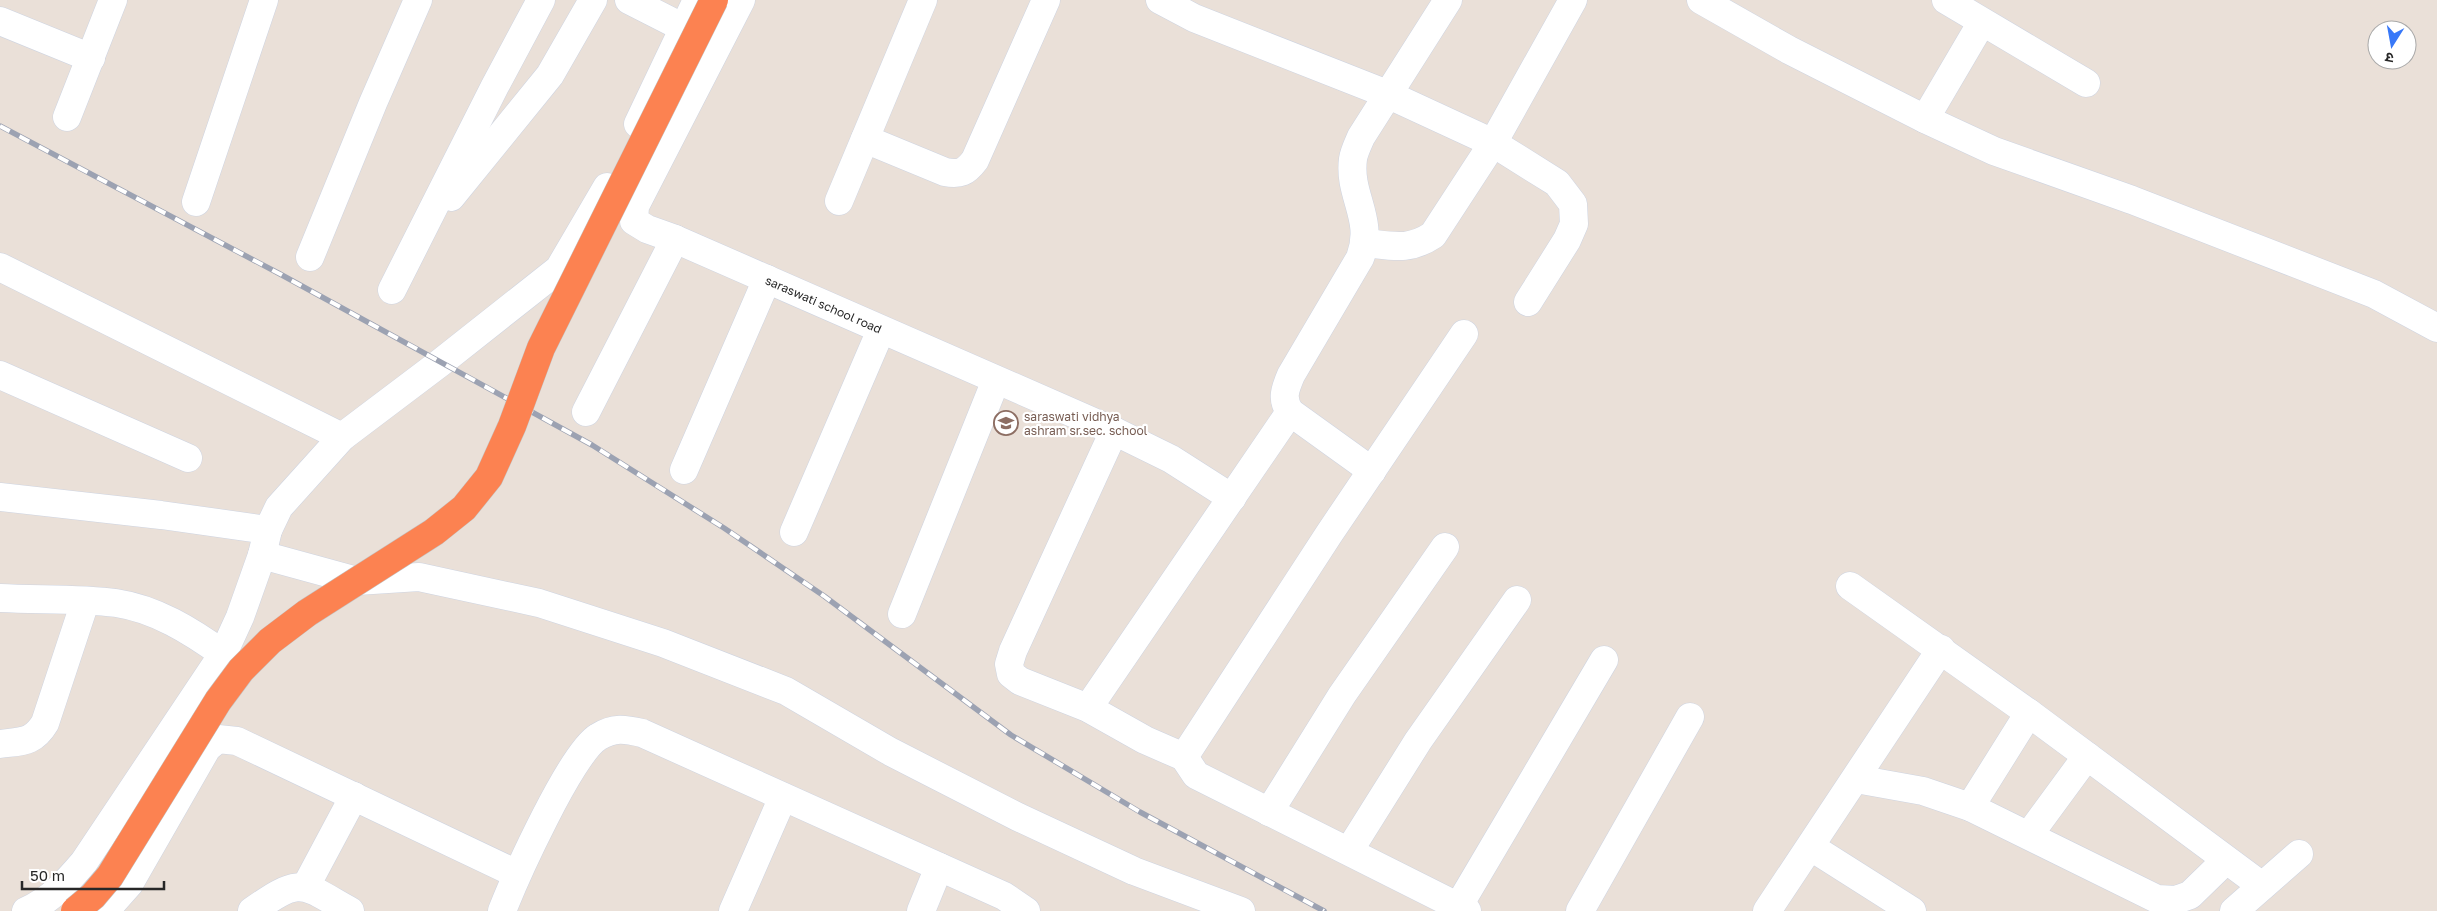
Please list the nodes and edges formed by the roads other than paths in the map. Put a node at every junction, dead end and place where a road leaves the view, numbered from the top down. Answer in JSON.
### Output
{"nodes":[{"id":1,"x":113,"y":0,"type":"edge"},
{"id":2,"x":264,"y":0,"type":"edge"},
{"id":3,"x":418,"y":0,"type":"edge"},
{"id":4,"x":541,"y":0,"type":"edge"},
{"id":5,"x":592,"y":0,"type":"edge"},
{"id":6,"x":629,"y":0,"type":"edge"},
{"id":7,"x":697,"y":0,"type":"edge"},
{"id":8,"x":714,"y":0,"type":"edge"},
{"id":9,"x":741,"y":0,"type":"edge"},
{"id":10,"x":923,"y":0,"type":"edge"},
{"id":11,"x":1046,"y":0,"type":"edge"},
{"id":12,"x":1160,"y":0,"type":"edge"},
{"id":13,"x":1448,"y":0,"type":"edge"},
{"id":14,"x":1573,"y":0,"type":"edge"},
{"id":15,"x":1701,"y":0,"type":"edge"},
{"id":16,"x":1946,"y":0,"type":"edge"},
{"id":17,"x":1198,"y":9,"type":"edge"},
{"id":18,"x":0,"y":21,"type":"edge"},
{"id":19,"x":1982,"y":22,"type":"junction"},
{"id":20,"x":684,"y":28,"type":"junction"},
{"id":21,"x":91,"y":58,"type":"junction"},
{"id":22,"x":2086,"y":83,"type":"dead end"},
{"id":23,"x":1388,"y":94,"type":"junction"},
{"id":24,"x":67,"y":117,"type":"dead end"},
{"id":25,"x":1925,"y":120,"type":"junction"},
{"id":26,"x":865,"y":139,"type":"junction"},
{"id":27,"x":1493,"y":143,"type":"junction"},
{"id":28,"x":840,"y":201,"type":"dead end"},
{"id":29,"x":196,"y":202,"type":"dead end"},
{"id":30,"x":429,"y":216,"type":"junction"},
{"id":31,"x":675,"y":239,"type":"junction"},
{"id":32,"x":1366,"y":243,"type":"junction"},
{"id":33,"x":310,"y":257,"type":"dead end"},
{"id":34,"x":0,"y":267,"type":"edge"},
{"id":35,"x":766,"y":279,"type":"junction"},
{"id":36,"x":392,"y":290,"type":"dead end"},
{"id":37,"x":1528,"y":302,"type":"dead end"},
{"id":38,"x":2437,"y":328,"type":"edge"},
{"id":39,"x":881,"y":330,"type":"junction"},
{"id":40,"x":1464,"y":334,"type":"dead end"},
{"id":41,"x":0,"y":375,"type":"edge"},
{"id":42,"x":996,"y":380,"type":"junction"},
{"id":43,"x":586,"y":412,"type":"dead end"},
{"id":44,"x":1290,"y":412,"type":"junction"},
{"id":45,"x":1114,"y":431,"type":"junction"},
{"id":46,"x":342,"y":437,"type":"junction"},
{"id":47,"x":188,"y":458,"type":"dead end"},
{"id":48,"x":684,"y":470,"type":"dead end"},
{"id":49,"x":1372,"y":471,"type":"junction"},
{"id":50,"x":0,"y":497,"type":"edge"},
{"id":51,"x":1232,"y":498,"type":"junction"},
{"id":52,"x":794,"y":532,"type":"dead end"},
{"id":53,"x":265,"y":542,"type":"junction"},
{"id":54,"x":1444,"y":547,"type":"dead end"},
{"id":55,"x":1850,"y":586,"type":"dead end"},
{"id":56,"x":0,"y":598,"type":"edge"},
{"id":57,"x":1517,"y":600,"type":"dead end"},
{"id":58,"x":85,"y":602,"type":"junction"},
{"id":59,"x":902,"y":614,"type":"dead end"},
{"id":60,"x":1941,"y":649,"type":"junction"},
{"id":61,"x":223,"y":654,"type":"junction"},
{"id":62,"x":1604,"y":660,"type":"dead end"},
{"id":63,"x":1088,"y":708,"type":"junction"},
{"id":64,"x":2029,"y":713,"type":"junction"},
{"id":65,"x":1690,"y":717,"type":"dead end"},
{"id":66,"x":0,"y":744,"type":"edge"},
{"id":67,"x":2087,"y":756,"type":"junction"},
{"id":68,"x":1184,"y":757,"type":"junction"},
{"id":69,"x":1856,"y":779,"type":"junction"},
{"id":70,"x":354,"y":796,"type":"junction"},
{"id":71,"x":783,"y":797,"type":"junction"},
{"id":72,"x":1970,"y":807,"type":"junction"},
{"id":73,"x":1269,"y":812,"type":"junction"},
{"id":74,"x":2029,"y":835,"type":"junction"},
{"id":75,"x":1811,"y":847,"type":"junction"},
{"id":76,"x":1349,"y":851,"type":"junction"},
{"id":77,"x":2299,"y":854,"type":"dead end"},
{"id":78,"x":2226,"y":860,"type":"junction"},
{"id":79,"x":939,"y":867,"type":"junction"},
{"id":80,"x":517,"y":874,"type":"junction"},
{"id":81,"x":306,"y":886,"type":"junction"},
{"id":82,"x":2262,"y":886,"type":"junction"},
{"id":83,"x":1874,"y":901,"type":"edge"},
{"id":84,"x":1463,"y":909,"type":"edge"},
{"id":85,"x":26,"y":911,"type":"edge"},
{"id":86,"x":75,"y":911,"type":"edge"},
{"id":87,"x":105,"y":911,"type":"edge"},
{"id":88,"x":252,"y":911,"type":"edge"},
{"id":89,"x":350,"y":911,"type":"edge"},
{"id":90,"x":502,"y":911,"type":"edge"},
{"id":91,"x":733,"y":911,"type":"edge"},
{"id":92,"x":921,"y":911,"type":"edge"},
{"id":93,"x":1026,"y":911,"type":"edge"},
{"id":94,"x":1241,"y":911,"type":"edge"},
{"id":95,"x":1580,"y":911,"type":"edge"},
{"id":96,"x":1767,"y":911,"type":"edge"},
{"id":97,"x":1912,"y":911,"type":"edge"},
{"id":98,"x":2234,"y":911,"type":"edge"}],
"edges":[{"from":1,"to":21,"type":"street"},
{"from":2,"to":29,"type":"street"},
{"from":3,"to":33,"type":"street"},
{"from":4,"to":30,"type":"street"},
{"from":5,"to":30,"type":"street"},
{"from":6,"to":20,"type":"street"},
{"from":7,"to":20,"type":"street"},
{"from":8,"to":86,"type":"highway","bridge":true},
{"from":9,"to":31,"type":"street","name":"saraswati school road"},
{"from":10,"to":26,"type":"street"},
{"from":11,"to":26,"type":"street"},
{"from":12,"to":17,"type":"street"},
{"from":13,"to":23,"type":"street"},
{"from":14,"to":27,"type":"street"},
{"from":15,"to":25,"type":"street"},
{"from":16,"to":19,"type":"street"},
{"from":17,"to":23,"type":"street"},
{"from":18,"to":21,"type":"street"},
{"from":19,"to":22,"type":"street"},
{"from":19,"to":25,"type":"street"},
{"from":20,"to":46,"type":"street"},
{"from":21,"to":24,"type":"street"},
{"from":23,"to":27,"type":"street"},
{"from":23,"to":32,"type":"street"},
{"from":25,"to":38,"type":"street"},
{"from":26,"to":28,"type":"street"},
{"from":27,"to":32,"type":"street"},
{"from":27,"to":37,"type":"street"},
{"from":30,"to":36,"type":"street"},
{"from":31,"to":35,"type":"street","name":"saraswati school road"},
{"from":31,"to":43,"type":"street"},
{"from":32,"to":44,"type":"street"},
{"from":34,"to":46,"type":"street"},
{"from":35,"to":39,"type":"street","name":"saraswati school road"},
{"from":35,"to":48,"type":"street"},
{"from":39,"to":42,"type":"street","name":"saraswati school road"},
{"from":39,"to":52,"type":"street"},
{"from":40,"to":49,"type":"street"},
{"from":41,"to":47,"type":"street"},
{"from":42,"to":45,"type":"street","name":"saraswati school road"},
{"from":42,"to":59,"type":"street"},
{"from":44,"to":49,"type":"street"},
{"from":44,"to":51,"type":"street"},
{"from":45,"to":51,"type":"street","name":"saraswati school road"},
{"from":45,"to":63,"type":"street"},
{"from":46,"to":53,"type":"street"},
{"from":49,"to":68,"type":"street"},
{"from":50,"to":53,"type":"street"},
{"from":51,"to":63,"type":"street"},
{"from":53,"to":61,"type":"street"},
{"from":53,"to":94,"type":"street"},
{"from":54,"to":73,"type":"street"},
{"from":55,"to":60,"type":"street"},
{"from":56,"to":58,"type":"street"},
{"from":57,"to":76,"type":"street"},
{"from":58,"to":61,"type":"street"},
{"from":58,"to":66,"type":"street"},
{"from":60,"to":64,"type":"street"},
{"from":60,"to":69,"type":"street"},
{"from":61,"to":85,"type":"street"},
{"from":62,"to":84,"type":"street"},
{"from":63,"to":68,"type":"street"},
{"from":64,"to":67,"type":"street"},
{"from":64,"to":72,"type":"street"},
{"from":65,"to":95,"type":"street"},
{"from":67,"to":74,"type":"street"},
{"from":67,"to":78,"type":"street"},
{"from":68,"to":73,"type":"street"},
{"from":69,"to":72,"type":"street"},
{"from":69,"to":75,"type":"street"},
{"from":70,"to":80,"type":"street"},
{"from":70,"to":81,"type":"street"},
{"from":70,"to":87,"type":"street"},
{"from":71,"to":79,"type":"street"},
{"from":71,"to":80,"type":"street"},
{"from":71,"to":91,"type":"street"},
{"from":72,"to":74,"type":"street"},
{"from":73,"to":76,"type":"street"},
{"from":74,"to":78,"type":"street"},
{"from":75,"to":83,"type":"street"},
{"from":75,"to":96,"type":"street"},
{"from":76,"to":84,"type":"street"},
{"from":77,"to":82,"type":"street"},
{"from":78,"to":82,"type":"street"},
{"from":79,"to":92,"type":"street"},
{"from":79,"to":93,"type":"street"},
{"from":80,"to":90,"type":"street"},
{"from":81,"to":88,"type":"street"},
{"from":81,"to":89,"type":"street"},
{"from":82,"to":98,"type":"street"},
{"from":83,"to":97,"type":"street"}]}
